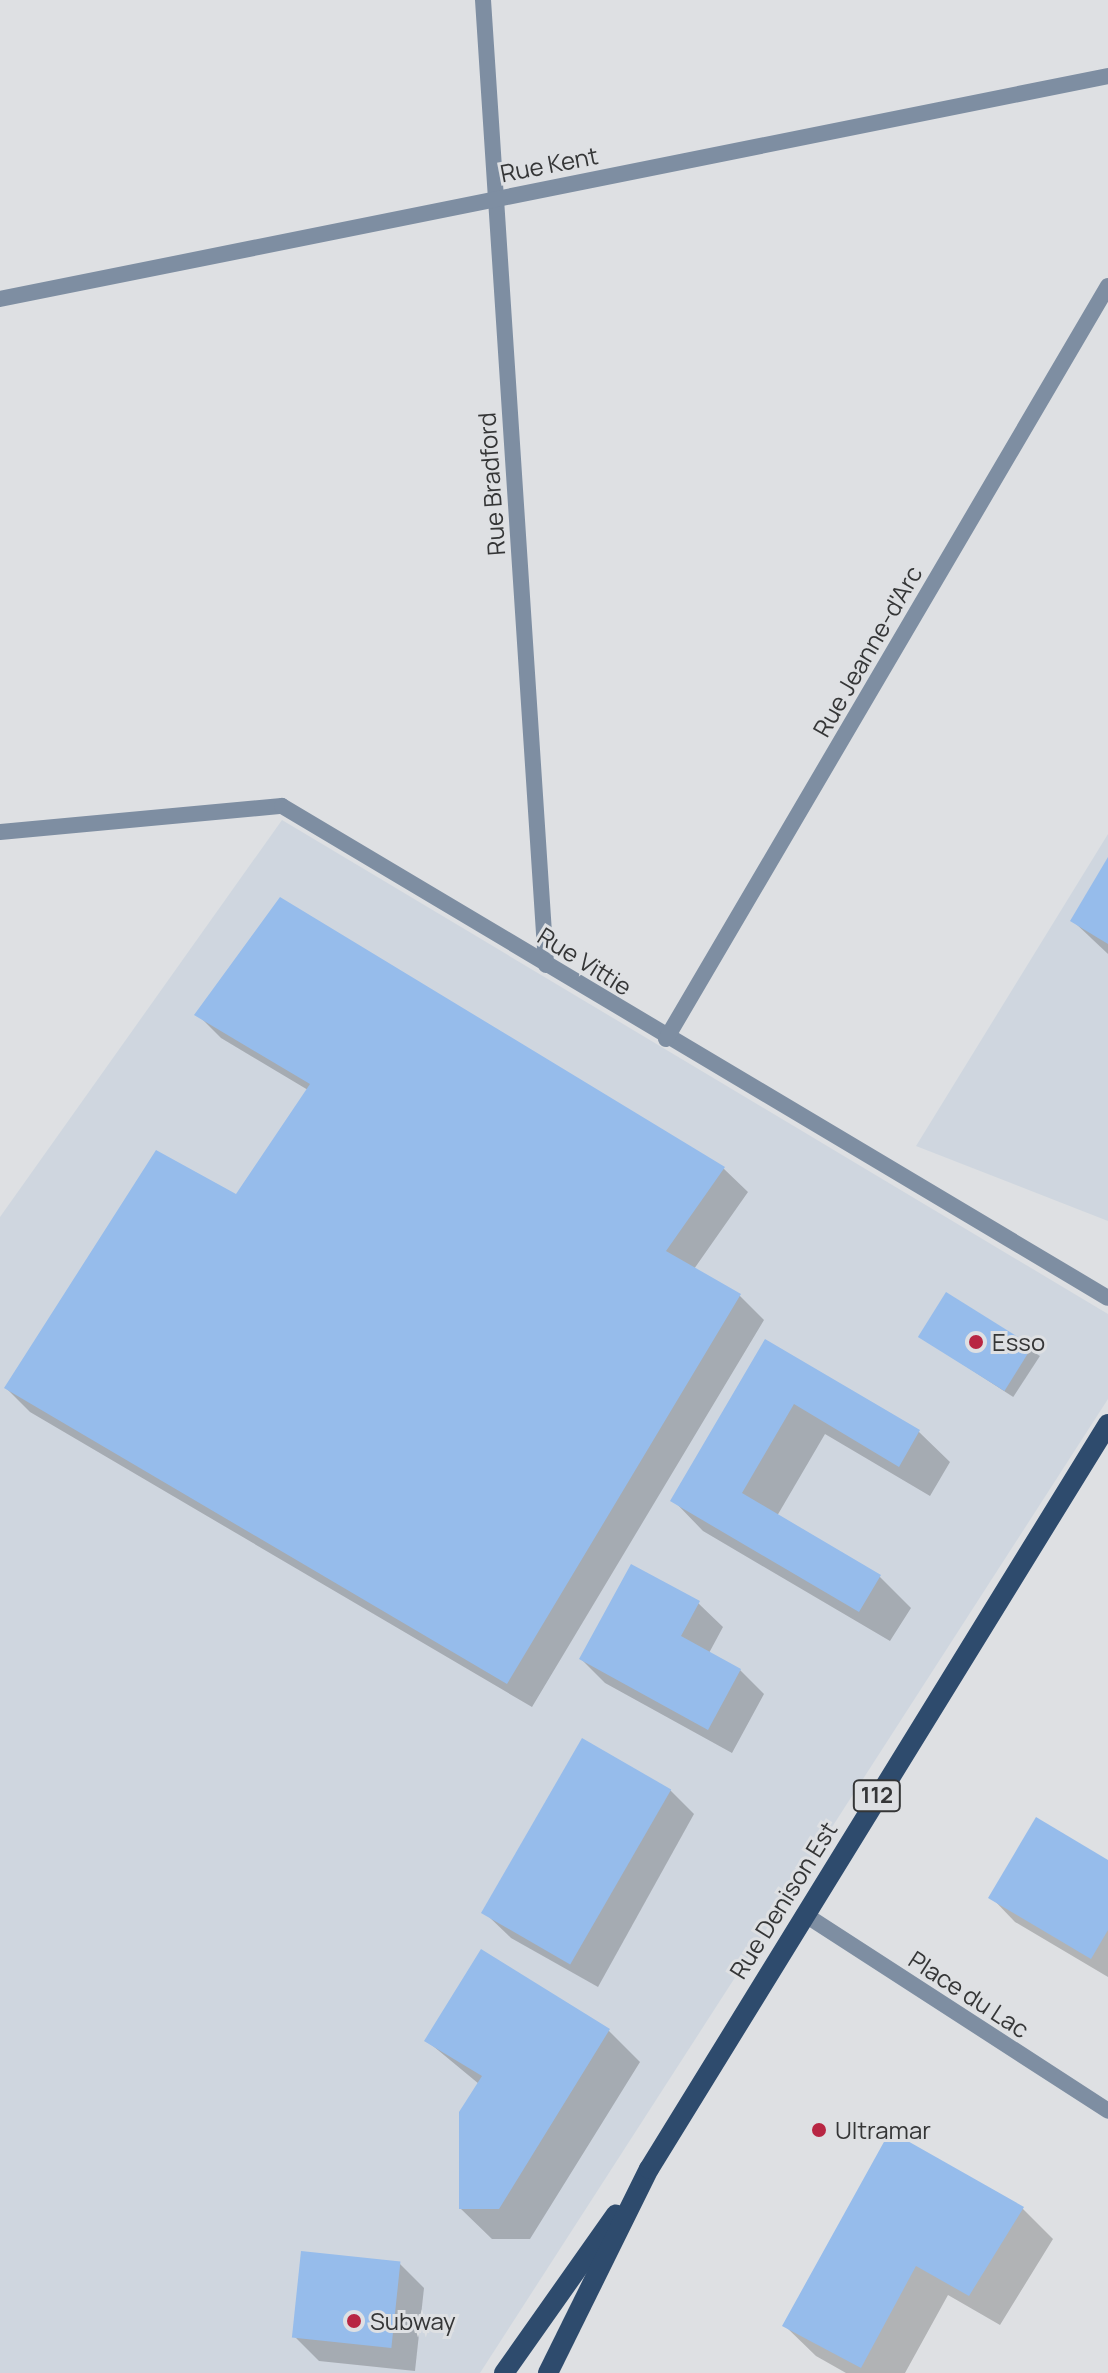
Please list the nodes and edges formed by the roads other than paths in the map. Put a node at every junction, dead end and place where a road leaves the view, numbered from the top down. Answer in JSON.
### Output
{"nodes":[{"id":1,"x":483,"y":0,"type":"edge"},
{"id":2,"x":1108,"y":76,"type":"edge"},
{"id":3,"x":496,"y":199,"type":"junction"},
{"id":4,"x":1108,"y":286,"type":"edge"},
{"id":5,"x":0,"y":299,"type":"edge"},
{"id":6,"x":0,"y":832,"type":"edge"},
{"id":7,"x":546,"y":965,"type":"junction"},
{"id":8,"x":666,"y":1039,"type":"junction"},
{"id":9,"x":1108,"y":1298,"type":"edge"},
{"id":10,"x":1108,"y":1424,"type":"edge"},
{"id":11,"x":804,"y":1914,"type":"junction"},
{"id":12,"x":1108,"y":2111,"type":"edge"},
{"id":13,"x":649,"y":2169,"type":"junction"},
{"id":14,"x":504,"y":2373,"type":"edge"},
{"id":15,"x":548,"y":2373,"type":"edge"}],
"edges":[{"from":1,"to":3,"type":"street","name":"Rue Bradford"},
{"from":2,"to":3,"type":"street","name":"Rue Kent"},
{"from":3,"to":5,"type":"street","name":"Rue Kent"},
{"from":3,"to":7,"type":"street","name":"Rue Bradford"},
{"from":4,"to":8,"type":"street","name":"Rue Jeanne-d'Arc"},
{"from":6,"to":7,"type":"street","name":"Rue Vittie"},
{"from":7,"to":8,"type":"street","name":"Rue Vittie"},
{"from":8,"to":9,"type":"street","name":"Rue Vittie"},
{"from":10,"to":11,"type":"main road","name":"Rue Denison Est","number":"112"},
{"from":11,"to":12,"type":"street","name":"Place du Lac"},
{"from":11,"to":13,"type":"main road","name":"Rue Denison Est","number":"112"},
{"from":13,"to":14,"type":"main road"},
{"from":13,"to":15,"type":"main road","name":"Rue Denison Est","number":"112"}]}
